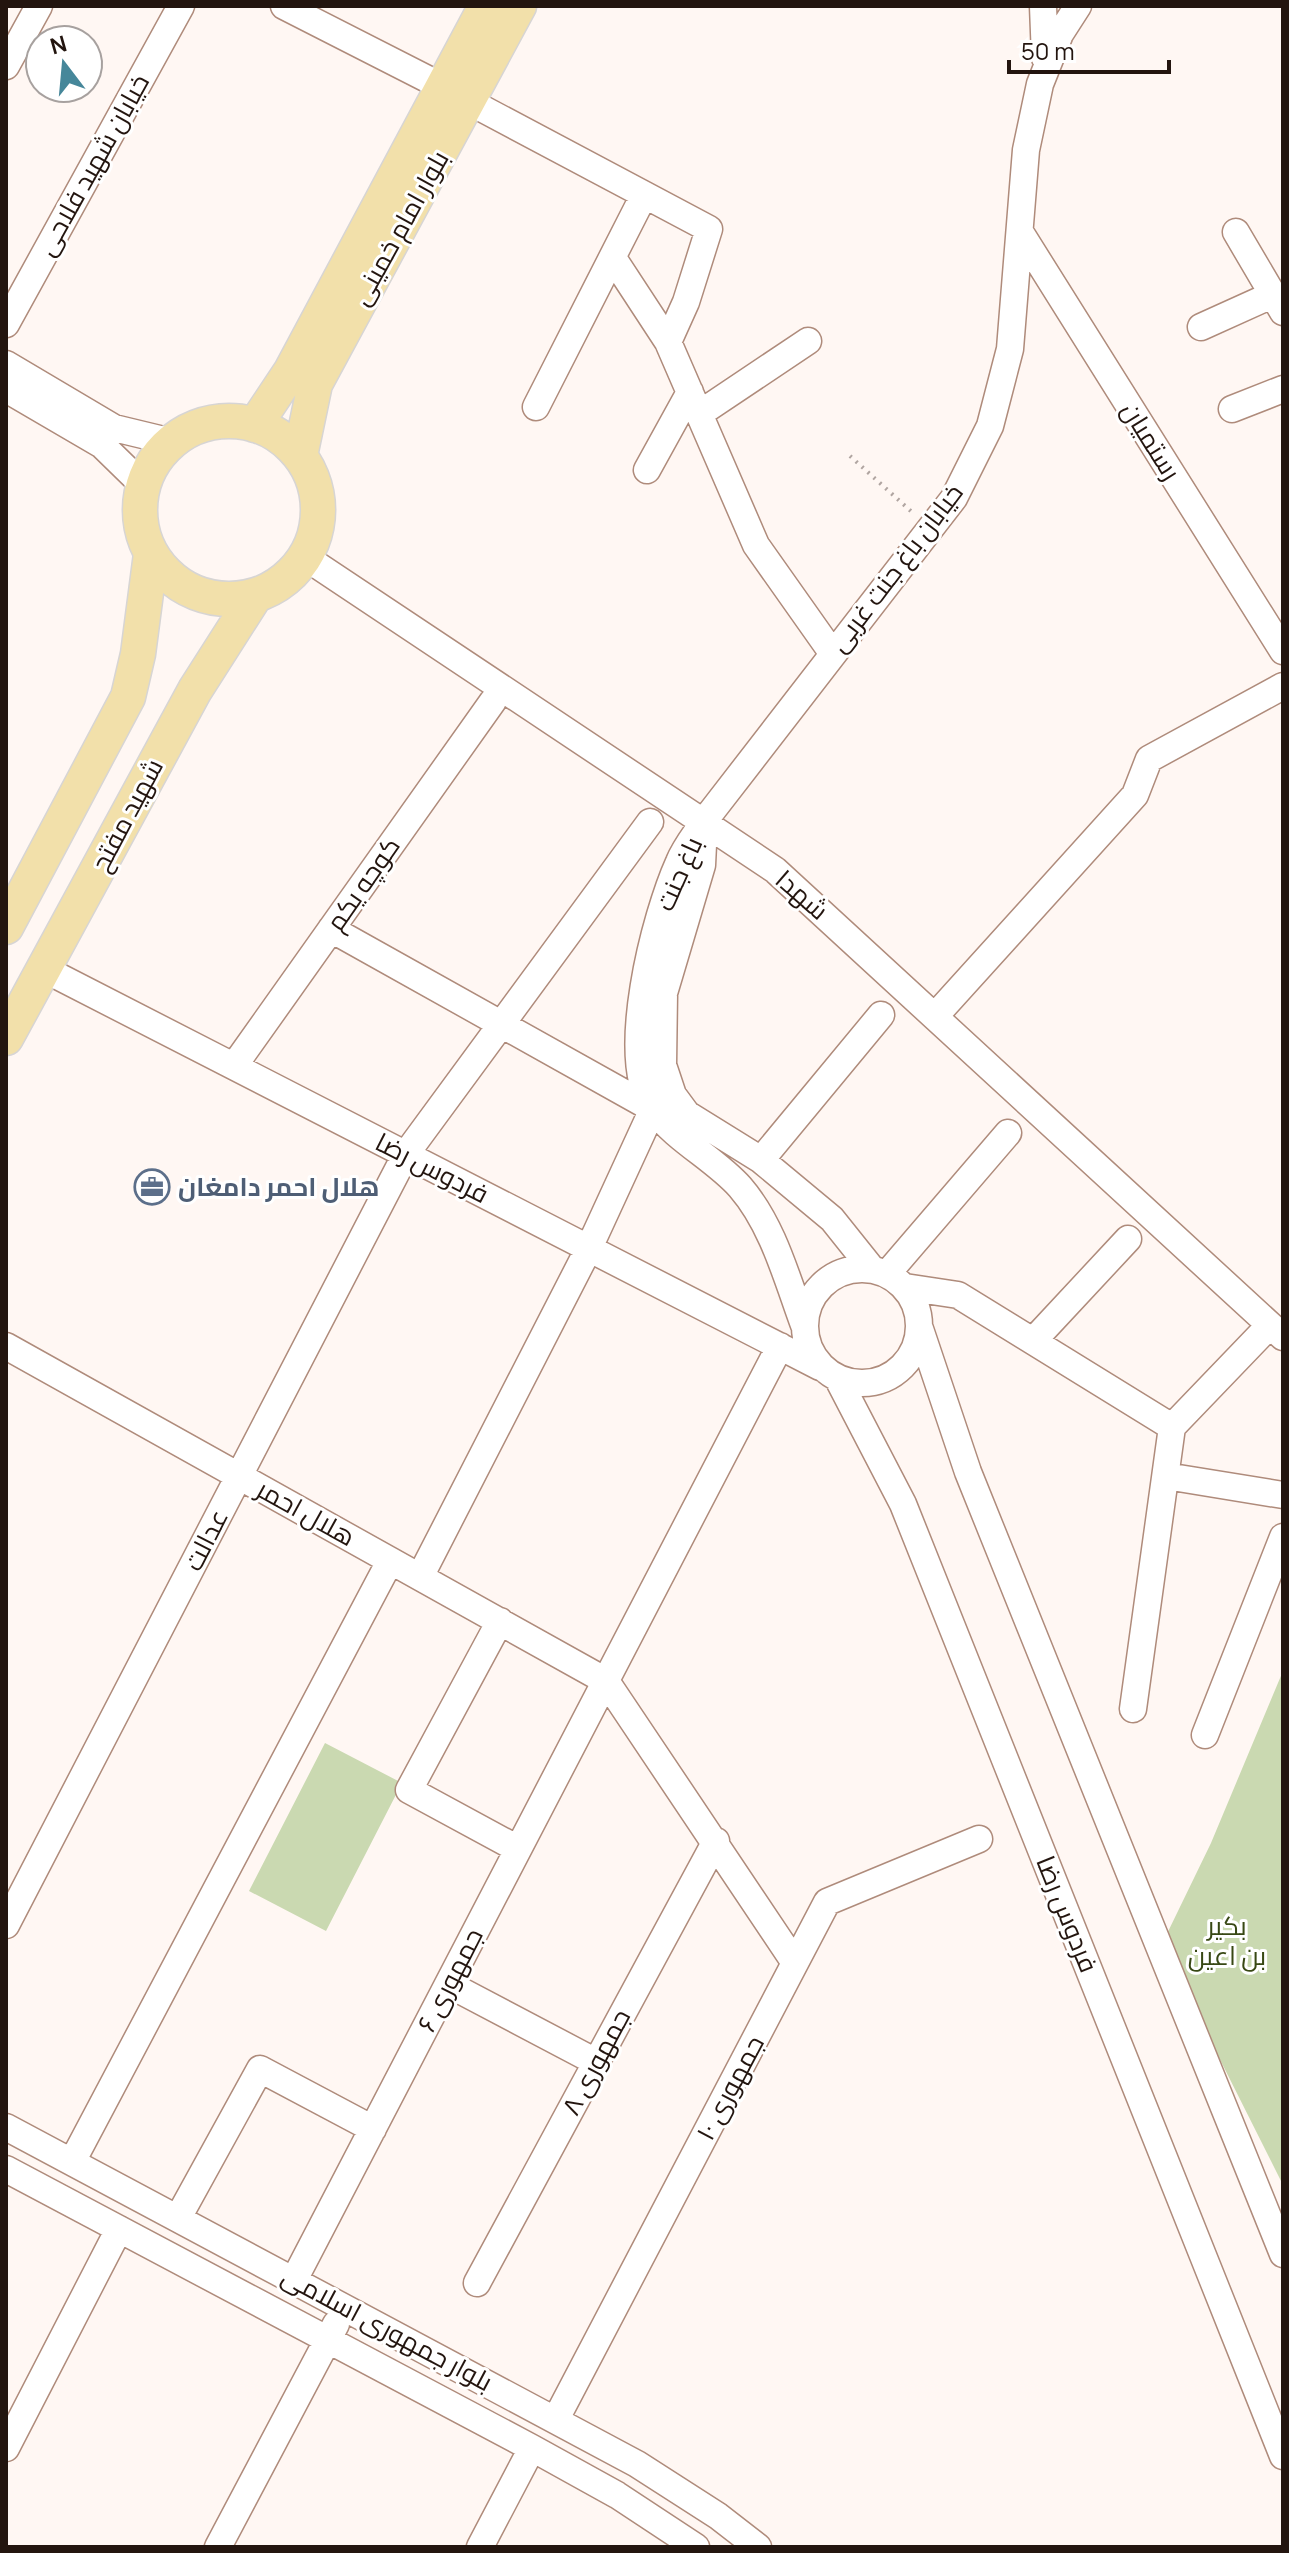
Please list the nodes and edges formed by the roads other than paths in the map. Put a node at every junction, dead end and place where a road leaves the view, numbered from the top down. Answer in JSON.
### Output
{"nodes":[{"id":1,"x":39,"y":6,"type":"edge"},
{"id":2,"x":181,"y":6,"type":"edge"},
{"id":3,"x":284,"y":6,"type":"edge"},
{"id":4,"x":486,"y":6,"type":"edge"},
{"id":5,"x":519,"y":6,"type":"edge"},
{"id":6,"x":1043,"y":6,"type":"edge"},
{"id":7,"x":1078,"y":6,"type":"edge"},
{"id":8,"x":6,"y":66,"type":"edge"},
{"id":9,"x":1046,"y":69,"type":"junction"},
{"id":10,"x":456,"y":94,"type":"junction"},
{"id":11,"x":644,"y":195,"type":"junction"},
{"id":12,"x":1020,"y":232,"type":"junction"},
{"id":13,"x":1236,"y":232,"type":"dead end"},
{"id":14,"x":613,"y":258,"type":"junction"},
{"id":15,"x":1278,"y":303,"type":"edge"},
{"id":16,"x":6,"y":324,"type":"edge"},
{"id":17,"x":1201,"y":327,"type":"dead end"},
{"id":18,"x":808,"y":341,"type":"dead end"},
{"id":19,"x":668,"y":342,"type":"junction"},
{"id":20,"x":315,"y":355,"type":"junction"},
{"id":21,"x":6,"y":364,"type":"edge"},
{"id":22,"x":6,"y":389,"type":"edge"},
{"id":23,"x":1283,"y":389,"type":"edge"},
{"id":24,"x":695,"y":403,"type":"junction"},
{"id":25,"x":536,"y":407,"type":"dead end"},
{"id":26,"x":1232,"y":409,"type":"dead end"},
{"id":27,"x":255,"y":425,"type":"junction"},
{"id":28,"x":172,"y":442,"type":"junction"},
{"id":29,"x":300,"y":456,"type":"junction"},
{"id":30,"x":647,"y":470,"type":"dead end"},
{"id":31,"x":143,"y":485,"type":"junction"},
{"id":32,"x":151,"y":554,"type":"junction"},
{"id":33,"x":305,"y":557,"type":"junction"},
{"id":34,"x":255,"y":596,"type":"junction"},
{"id":35,"x":1283,"y":651,"type":"edge"},
{"id":36,"x":833,"y":654,"type":"junction"},
{"id":37,"x":1283,"y":686,"type":"edge"},
{"id":38,"x":493,"y":701,"type":"dead end"},
{"id":39,"x":705,"y":820,"type":"junction"},
{"id":40,"x":650,"y":822,"type":"dead end"},
{"id":41,"x":6,"y":927,"type":"edge"},
{"id":42,"x":331,"y":929,"type":"junction"},
{"id":43,"x":44,"y":969,"type":"junction"},
{"id":44,"x":881,"y":1015,"type":"dead end"},
{"id":45,"x":936,"y":1015,"type":"junction"},
{"id":46,"x":501,"y":1024,"type":"junction"},
{"id":47,"x":6,"y":1038,"type":"edge"},
{"id":48,"x":234,"y":1066,"type":"junction"},
{"id":49,"x":653,"y":1109,"type":"junction"},
{"id":50,"x":1008,"y":1133,"type":"dead end"},
{"id":51,"x":406,"y":1154,"type":"junction"},
{"id":52,"x":761,"y":1160,"type":"junction"},
{"id":53,"x":1128,"y":1239,"type":"dead end"},
{"id":54,"x":589,"y":1248,"type":"junction"},
{"id":55,"x":888,"y":1277,"type":"junction"},
{"id":56,"x":804,"y":1325,"type":"junction"},
{"id":57,"x":1279,"y":1325,"type":"edge"},
{"id":58,"x":920,"y":1329,"type":"junction"},
{"id":59,"x":1033,"y":1341,"type":"junction"},
{"id":60,"x":6,"y":1346,"type":"edge"},
{"id":61,"x":780,"y":1346,"type":"junction"},
{"id":62,"x":829,"y":1373,"type":"junction"},
{"id":63,"x":1172,"y":1427,"type":"junction"},
{"id":64,"x":239,"y":1476,"type":"junction"},
{"id":65,"x":1166,"y":1476,"type":"junction"},
{"id":66,"x":1283,"y":1495,"type":"edge"},
{"id":67,"x":1283,"y":1537,"type":"edge"},
{"id":68,"x":390,"y":1561,"type":"junction"},
{"id":69,"x":420,"y":1577,"type":"junction"},
{"id":70,"x":500,"y":1621,"type":"junction"},
{"id":71,"x":606,"y":1681,"type":"junction"},
{"id":72,"x":1133,"y":1709,"type":"dead end"},
{"id":73,"x":1205,"y":1735,"type":"dead end"},
{"id":74,"x":979,"y":1839,"type":"dead end"},
{"id":75,"x":716,"y":1841,"type":"junction"},
{"id":76,"x":518,"y":1849,"type":"junction"},
{"id":77,"x":6,"y":1925,"type":"edge"},
{"id":78,"x":795,"y":1963,"type":"junction"},
{"id":79,"x":448,"y":1984,"type":"junction"},
{"id":80,"x":596,"y":2062,"type":"junction"},
{"id":81,"x":6,"y":2127,"type":"edge"},
{"id":82,"x":373,"y":2129,"type":"junction"},
{"id":83,"x":72,"y":2162,"type":"junction"},
{"id":84,"x":6,"y":2169,"type":"edge"},
{"id":85,"x":178,"y":2218,"type":"junction"},
{"id":86,"x":119,"y":2229,"type":"junction"},
{"id":87,"x":1283,"y":2254,"type":"edge"},
{"id":88,"x":294,"y":2280,"type":"junction"},
{"id":89,"x":477,"y":2283,"type":"dead end"},
{"id":90,"x":345,"y":2307,"type":"junction"},
{"id":91,"x":328,"y":2340,"type":"junction"},
{"id":92,"x":556,"y":2419,"type":"junction"},
{"id":93,"x":6,"y":2448,"type":"edge"},
{"id":94,"x":532,"y":2448,"type":"junction"},
{"id":95,"x":1283,"y":2456,"type":"edge"},
{"id":96,"x":218,"y":2547,"type":"edge"},
{"id":97,"x":480,"y":2547,"type":"edge"},
{"id":98,"x":696,"y":2547,"type":"edge"},
{"id":99,"x":758,"y":2547,"type":"edge"}],
"edges":[{"from":1,"to":8,"type":"street"},
{"from":2,"to":16,"type":"street","name":"خیابان شهید فلاحی"},
{"from":3,"to":10,"type":"street"},
{"from":4,"to":10,"type":"main road","name":"بلوار امام خمینی"},
{"from":5,"to":10,"type":"main road","name":"بلوار امام خمینی"},
{"from":6,"to":9,"type":"street"},
{"from":7,"to":9,"type":"street","name":"خیابان باغ جنت غربی"},
{"from":9,"to":12,"type":"street","name":"خیابان باغ جنت غربی"},
{"from":10,"to":11,"type":"street"},
{"from":10,"to":20,"type":"main road","name":"بلوار امام خمینی"},
{"from":11,"to":14,"type":"street"},
{"from":11,"to":19,"type":"street"},
{"from":12,"to":35,"type":"street","name":"رستمیان"},
{"from":12,"to":36,"type":"street","name":"خیابان باغ جنت غربی"},
{"from":13,"to":15,"type":"street"},
{"from":14,"to":19,"type":"street"},
{"from":14,"to":25,"type":"street"},
{"from":15,"to":17,"type":"street"},
{"from":18,"to":24,"type":"street"},
{"from":19,"to":24,"type":"street"},
{"from":20,"to":27,"type":"main road","name":"بلوار امام خمینی"},
{"from":20,"to":29,"type":"main road","name":"بلوار امام خمینی"},
{"from":21,"to":28,"type":"street"},
{"from":22,"to":31,"type":"street"},
{"from":23,"to":26,"type":"street"},
{"from":24,"to":30,"type":"street"},
{"from":24,"to":36,"type":"street"},
{"from":27,"to":28,"type":"main road"},
{"from":27,"to":29,"type":"main road"},
{"from":28,"to":31,"type":"main road"},
{"from":29,"to":33,"type":"main road"},
{"from":31,"to":32,"type":"main road"},
{"from":32,"to":34,"type":"main road"},
{"from":32,"to":41,"type":"main road","name":"شهید مفتح"},
{"from":33,"to":34,"type":"main road"},
{"from":33,"to":39,"type":"street","name":"شهدا"},
{"from":34,"to":43,"type":"main road","name":"شهید مفتح"},
{"from":36,"to":39,"type":"street","name":"خیابان باغ جنت غربی"},
{"from":37,"to":45,"type":"street"},
{"from":38,"to":42,"type":"street","name":"کوچه یکم"},
{"from":39,"to":45,"type":"street","name":"شهدا"},
{"from":39,"to":49,"type":"street","name":"باغ جنت"},
{"from":39,"to":52,"type":"street","name":"باغ جنت"},
{"from":40,"to":46,"type":"street","name":"عدالت"},
{"from":42,"to":46,"type":"street"},
{"from":42,"to":48,"type":"street","name":"کوچه یکم"},
{"from":43,"to":47,"type":"main road","name":"شهید مفتح"},
{"from":43,"to":48,"type":"street","name":"فردوس رضا"},
{"from":44,"to":52,"type":"street"},
{"from":45,"to":57,"type":"street","name":"شهدا"},
{"from":46,"to":49,"type":"street"},
{"from":46,"to":51,"type":"street","name":"عدالت"},
{"from":48,"to":51,"type":"street","name":"فردوس رضا"},
{"from":49,"to":54,"type":"street"},
{"from":49,"to":56,"type":"street"},
{"from":50,"to":55,"type":"street"},
{"from":51,"to":54,"type":"street","name":"فردوس رضا"},
{"from":51,"to":64,"type":"street","name":"عدالت"},
{"from":52,"to":55,"type":"street","name":"باغ جنت"},
{"from":53,"to":59,"type":"street"},
{"from":54,"to":61,"type":"street","name":"فردوس رضا"},
{"from":54,"to":69,"type":"street"},
{"from":55,"to":56,"type":"street"},
{"from":55,"to":58,"type":"street"},
{"from":55,"to":59,"type":"street"},
{"from":56,"to":62,"type":"street"},
{"from":57,"to":63,"type":"street"},
{"from":58,"to":62,"type":"street"},
{"from":58,"to":87,"type":"street"},
{"from":59,"to":63,"type":"street"},
{"from":60,"to":64,"type":"street","name":"هلال احمر"},
{"from":61,"to":62,"type":"street","name":"فردوس رضا"},
{"from":61,"to":71,"type":"street","name":"جمهوری ۶"},
{"from":62,"to":95,"type":"street","name":"فردوس رضا"},
{"from":63,"to":65,"type":"street"},
{"from":64,"to":68,"type":"street","name":"هلال احمر"},
{"from":64,"to":77,"type":"street","name":"عدالت"},
{"from":65,"to":66,"type":"street"},
{"from":65,"to":72,"type":"street"},
{"from":67,"to":73,"type":"street"},
{"from":68,"to":69,"type":"street","name":"هلال احمر"},
{"from":68,"to":83,"type":"street"},
{"from":69,"to":70,"type":"street","name":"هلال احمر"},
{"from":70,"to":71,"type":"street","name":"هلال احمر"},
{"from":70,"to":76,"type":"street"},
{"from":71,"to":75,"type":"street"},
{"from":71,"to":76,"type":"street","name":"جمهوری ۶"},
{"from":74,"to":78,"type":"street","name":"جمهوری ۱۰"},
{"from":75,"to":78,"type":"street"},
{"from":75,"to":80,"type":"street","name":"جمهوری ۸"},
{"from":76,"to":79,"type":"street","name":"جمهوری ۶"},
{"from":78,"to":92,"type":"street","name":"جمهوری ۱۰"},
{"from":79,"to":80,"type":"street"},
{"from":79,"to":82,"type":"street","name":"جمهوری ۶"},
{"from":80,"to":89,"type":"street","name":"جمهوری ۸"},
{"from":81,"to":83,"type":"street","name":"بلوار جمهوری اسلامی"},
{"from":82,"to":85,"type":"street"},
{"from":82,"to":88,"type":"street","name":"جمهوری ۶"},
{"from":83,"to":85,"type":"street","name":"بلوار جمهوری اسلامی"},
{"from":84,"to":86,"type":"street","name":"بلوار جمهوری اسلامی"},
{"from":85,"to":88,"type":"street","name":"بلوار جمهوری اسلامی"},
{"from":86,"to":91,"type":"street","name":"بلوار جمهوری اسلامی"},
{"from":86,"to":93,"type":"street"},
{"from":88,"to":90,"type":"street","name":"بلوار جمهوری اسلامی"},
{"from":90,"to":91,"type":"street"},
{"from":90,"to":92,"type":"street","name":"بلوار جمهوری اسلامی"},
{"from":91,"to":94,"type":"street","name":"بلوار جمهوری اسلامی"},
{"from":91,"to":96,"type":"street"},
{"from":92,"to":99,"type":"street","name":"بلوار جمهوری اسلامی"},
{"from":94,"to":97,"type":"street"},
{"from":94,"to":98,"type":"street","name":"بلوار جمهوری اسلامی"}]}
